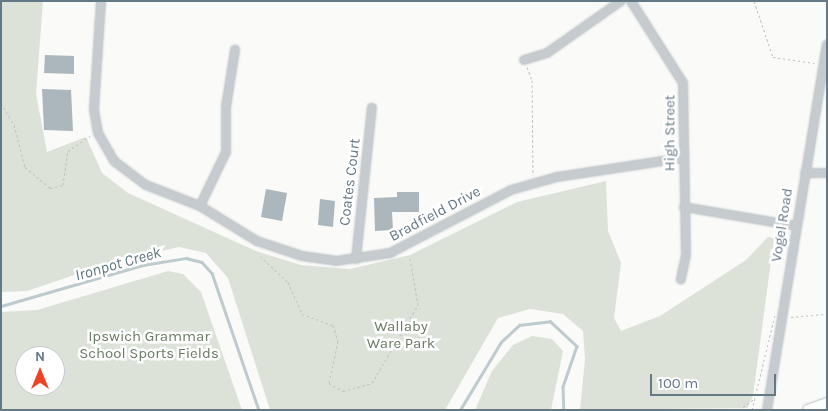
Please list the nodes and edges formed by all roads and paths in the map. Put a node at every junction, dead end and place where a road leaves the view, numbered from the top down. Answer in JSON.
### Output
{"nodes":[{"id":1,"x":101,"y":1,"type":"edge"},
{"id":2,"x":621,"y":1,"type":"edge"},
{"id":3,"x":631,"y":1,"type":"edge"},
{"id":4,"x":754,"y":1,"type":"edge"},
{"id":5,"x":827,"y":45,"type":"edge"},
{"id":6,"x":235,"y":50,"type":"dead end"},
{"id":7,"x":524,"y":60,"type":"joint"},
{"id":8,"x":823,"y":65,"type":"junction"},
{"id":9,"x":1,"y":103,"type":"edge"},
{"id":10,"x":372,"y":108,"type":"dead end"},
{"id":11,"x":98,"y":133,"type":"junction"},
{"id":12,"x":683,"y":158,"type":"junction"},
{"id":13,"x":805,"y":173,"type":"junction"},
{"id":14,"x":827,"y":174,"type":"edge"},
{"id":15,"x":534,"y":183,"type":"junction"},
{"id":16,"x":200,"y":206,"type":"junction"},
{"id":17,"x":684,"y":207,"type":"junction"},
{"id":18,"x":796,"y":226,"type":"junction"},
{"id":19,"x":260,"y":256,"type":"dead end"},
{"id":20,"x":410,"y":258,"type":"dead end"},
{"id":21,"x":356,"y":259,"type":"junction"},
{"id":22,"x":681,"y":279,"type":"dead end"},
{"id":23,"x":827,"y":314,"type":"edge"},
{"id":24,"x":778,"y":315,"type":"dead end"},
{"id":25,"x":787,"y":316,"type":"dead end"},
{"id":26,"x":754,"y":399,"type":"junction"},
{"id":27,"x":827,"y":403,"type":"edge"},
{"id":28,"x":739,"y":410,"type":"edge"},
{"id":29,"x":752,"y":410,"type":"edge"},
{"id":30,"x":767,"y":410,"type":"edge"},
{"id":31,"x":808,"y":410,"type":"edge"}],
"edges":[{"from":1,"to":11,"type":"street","name":"Bradfield Drive"},
{"from":2,"to":7,"type":"street"},
{"from":3,"to":12,"type":"street","name":"High Street"},
{"from":4,"to":8,"type":"path"},
{"from":5,"to":8,"type":"street","name":"Vogel Road"},
{"from":6,"to":16,"type":"street"},
{"from":7,"to":15,"type":"path"},
{"from":8,"to":13,"type":"street","name":"Vogel Road"},
{"from":9,"to":11,"type":"path"},
{"from":10,"to":21,"type":"street","name":"Coates Court"},
{"from":11,"to":16,"type":"street","name":"Bradfield Drive"},
{"from":12,"to":15,"type":"street","name":"Bradfield Drive"},
{"from":12,"to":17,"type":"street","name":"High Street"},
{"from":13,"to":14,"type":"street"},
{"from":13,"to":18,"type":"street","name":"Vogel Road"},
{"from":15,"to":21,"type":"street","name":"Bradfield Drive"},
{"from":16,"to":21,"type":"street","name":"Bradfield Drive"},
{"from":17,"to":18,"type":"street"},
{"from":17,"to":22,"type":"street","name":"High Street"},
{"from":18,"to":30,"type":"street","name":"Vogel Road"},
{"from":19,"to":20,"type":"path"},
{"from":23,"to":25,"type":"path"},
{"from":24,"to":26,"type":"path"},
{"from":26,"to":28,"type":"path"},
{"from":26,"to":29,"type":"path"},
{"from":27,"to":31,"type":"main road"}]}
